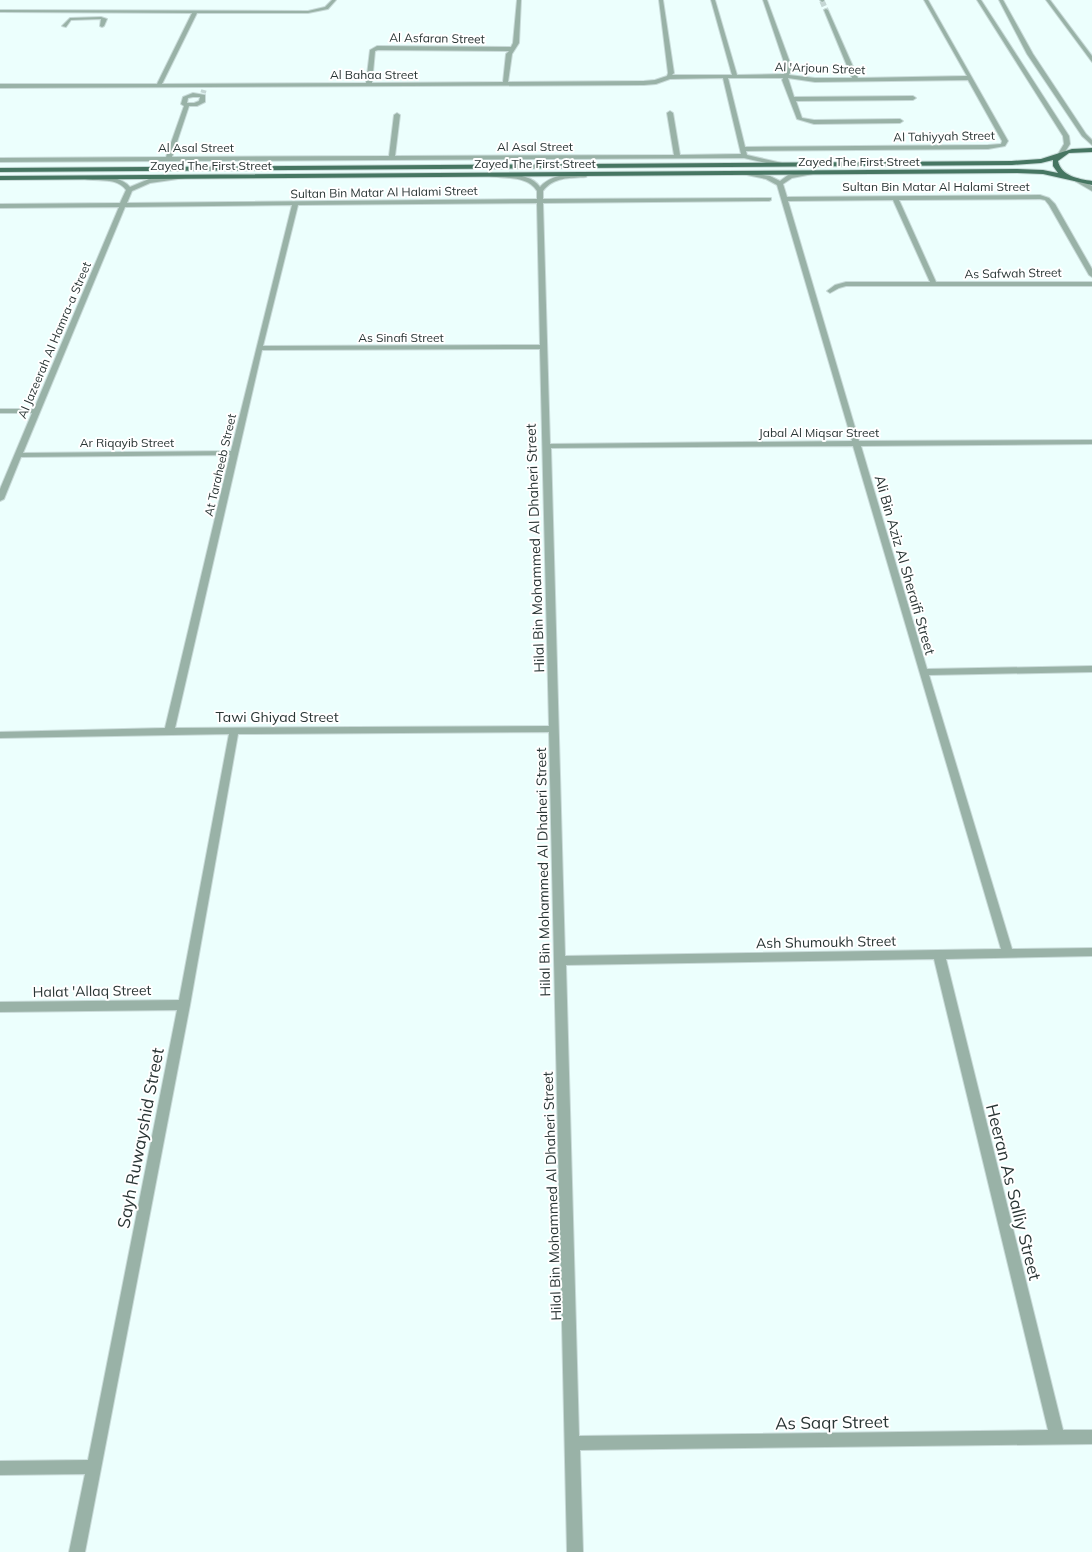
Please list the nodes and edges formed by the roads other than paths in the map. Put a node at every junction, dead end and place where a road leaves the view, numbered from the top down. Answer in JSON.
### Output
{"nodes":[{"id":1,"x":334,"y":0,"type":"edge"},
{"id":2,"x":519,"y":0,"type":"edge"},
{"id":3,"x":661,"y":0,"type":"edge"},
{"id":4,"x":713,"y":0,"type":"edge"},
{"id":5,"x":765,"y":0,"type":"edge"},
{"id":6,"x":926,"y":0,"type":"edge"},
{"id":7,"x":976,"y":0,"type":"edge"},
{"id":8,"x":1001,"y":0,"type":"edge"},
{"id":9,"x":1048,"y":0,"type":"edge"},
{"id":10,"x":980,"y":2,"type":"edge"},
{"id":11,"x":826,"y":10,"type":"tunnel mouth"},
{"id":12,"x":0,"y":11,"type":"edge"},
{"id":13,"x":89,"y":11,"type":"junction"},
{"id":14,"x":196,"y":11,"type":"junction"},
{"id":15,"x":86,"y":18,"type":"junction"},
{"id":16,"x":64,"y":26,"type":"dead end"},
{"id":17,"x":102,"y":26,"type":"dead end"},
{"id":18,"x":511,"y":49,"type":"junction"},
{"id":19,"x":1092,"y":60,"type":"edge"},
{"id":20,"x":725,"y":76,"type":"junction"},
{"id":21,"x":735,"y":76,"type":"junction"},
{"id":22,"x":785,"y":76,"type":"junction"},
{"id":23,"x":669,"y":77,"type":"junction"},
{"id":24,"x":970,"y":78,"type":"junction"},
{"id":25,"x":856,"y":80,"type":"junction"},
{"id":26,"x":369,"y":83,"type":"junction"},
{"id":27,"x":505,"y":84,"type":"junction"},
{"id":28,"x":159,"y":85,"type":"junction"},
{"id":29,"x":0,"y":86,"type":"edge"},
{"id":30,"x":204,"y":91,"type":"junction"},
{"id":31,"x":913,"y":98,"type":"dead end"},
{"id":32,"x":793,"y":99,"type":"junction"},
{"id":33,"x":187,"y":106,"type":"junction"},
{"id":34,"x":670,"y":113,"type":"dead end"},
{"id":35,"x":397,"y":115,"type":"dead end"},
{"id":36,"x":900,"y":121,"type":"dead end"},
{"id":37,"x":1092,"y":143,"type":"edge"},
{"id":38,"x":1092,"y":150,"type":"edge"},
{"id":39,"x":744,"y":152,"type":"junction"},
{"id":40,"x":677,"y":156,"type":"junction"},
{"id":41,"x":1059,"y":156,"type":"junction"},
{"id":42,"x":392,"y":157,"type":"junction"},
{"id":43,"x":168,"y":158,"type":"junction"},
{"id":44,"x":0,"y":160,"type":"edge"},
{"id":45,"x":720,"y":165,"type":"junction"},
{"id":46,"x":784,"y":165,"type":"junction"},
{"id":47,"x":0,"y":170,"type":"edge"},
{"id":48,"x":818,"y":172,"type":"junction"},
{"id":49,"x":732,"y":173,"type":"junction"},
{"id":50,"x":597,"y":174,"type":"junction"},
{"id":51,"x":484,"y":175,"type":"junction"},
{"id":52,"x":75,"y":177,"type":"junction"},
{"id":53,"x":189,"y":177,"type":"junction"},
{"id":54,"x":0,"y":178,"type":"edge"},
{"id":55,"x":1072,"y":178,"type":"junction"},
{"id":56,"x":1092,"y":183,"type":"edge"},
{"id":57,"x":780,"y":184,"type":"junction"},
{"id":58,"x":1092,"y":189,"type":"edge"},
{"id":59,"x":129,"y":190,"type":"junction"},
{"id":60,"x":540,"y":196,"type":"junction"},
{"id":61,"x":895,"y":197,"type":"junction"},
{"id":62,"x":769,"y":199,"type":"dead end"},
{"id":63,"x":784,"y":199,"type":"junction"},
{"id":64,"x":295,"y":204,"type":"junction"},
{"id":65,"x":122,"y":205,"type":"junction"},
{"id":66,"x":0,"y":206,"type":"edge"},
{"id":67,"x":1092,"y":275,"type":"edge"},
{"id":68,"x":934,"y":284,"type":"junction"},
{"id":69,"x":1092,"y":284,"type":"edge"},
{"id":70,"x":830,"y":291,"type":"dead end"},
{"id":71,"x":544,"y":347,"type":"junction"},
{"id":72,"x":259,"y":348,"type":"junction"},
{"id":73,"x":0,"y":411,"type":"edge"},
{"id":74,"x":37,"y":411,"type":"junction"},
{"id":75,"x":1092,"y":442,"type":"edge"},
{"id":76,"x":856,"y":444,"type":"junction"},
{"id":77,"x":546,"y":446,"type":"junction"},
{"id":78,"x":235,"y":453,"type":"junction"},
{"id":79,"x":18,"y":455,"type":"junction"},
{"id":80,"x":0,"y":498,"type":"edge"},
{"id":81,"x":1092,"y":669,"type":"edge"},
{"id":82,"x":923,"y":672,"type":"junction"},
{"id":83,"x":554,"y":729,"type":"junction"},
{"id":84,"x":169,"y":731,"type":"junction"},
{"id":85,"x":234,"y":731,"type":"junction"},
{"id":86,"x":0,"y":735,"type":"edge"},
{"id":87,"x":1092,"y":952,"type":"edge"},
{"id":88,"x":1008,"y":953,"type":"junction"},
{"id":89,"x":939,"y":955,"type":"junction"},
{"id":90,"x":560,"y":961,"type":"junction"},
{"id":91,"x":184,"y":1005,"type":"junction"},
{"id":92,"x":0,"y":1007,"type":"edge"},
{"id":93,"x":1057,"y":1437,"type":"junction"},
{"id":94,"x":1092,"y":1437,"type":"edge"},
{"id":95,"x":572,"y":1443,"type":"junction"},
{"id":96,"x":93,"y":1467,"type":"junction"},
{"id":97,"x":0,"y":1468,"type":"edge"},
{"id":98,"x":77,"y":1552,"type":"edge"},
{"id":99,"x":575,"y":1552,"type":"edge"}],
"edges":[{"from":1,"to":14,"type":"street"},
{"from":2,"to":18,"type":"street"},
{"from":3,"to":23,"type":"street"},
{"from":4,"to":21,"type":"street"},
{"from":5,"to":22,"type":"street"},
{"from":6,"to":24,"type":"street","name":"Al Tahiyyah Street"},
{"from":7,"to":10,"type":"street"},
{"from":8,"to":37,"type":"street"},
{"from":9,"to":19,"type":"street"},
{"from":10,"to":41,"type":"street"},
{"from":11,"to":25,"type":"street"},
{"from":12,"to":13,"type":"street"},
{"from":13,"to":14,"type":"street"},
{"from":13,"to":15,"type":"street"},
{"from":14,"to":28,"type":"street"},
{"from":15,"to":16,"type":"street"},
{"from":15,"to":17,"type":"street"},
{"from":18,"to":26,"type":"street","name":"Al Asfaran Street"},
{"from":18,"to":27,"type":"street"},
{"from":20,"to":21,"type":"street","name":"Al 'Arjoun Street"},
{"from":20,"to":23,"type":"street","name":"Al 'Arjoun Street"},
{"from":20,"to":39,"type":"street"},
{"from":21,"to":22,"type":"street","name":"Al 'Arjoun Street"},
{"from":22,"to":25,"type":"street","name":"Al 'Arjoun Street"},
{"from":22,"to":32,"type":"street"},
{"from":23,"to":27,"type":"street","name":"Al Bahaa Street"},
{"from":24,"to":25,"type":"street","name":"Al 'Arjoun Street"},
{"from":24,"to":39,"type":"street","name":"Al Tahiyyah Street"},
{"from":26,"to":27,"type":"street","name":"Al Bahaa Street"},
{"from":26,"to":30,"type":"street","name":"Al Bahaa Street"},
{"from":28,"to":29,"type":"street","name":"Al Bahaa Street"},
{"from":28,"to":30,"type":"street","name":"Al Bahaa Street"},
{"from":30,"to":33,"type":"street"},
{"from":30,"to":33,"type":"street"},
{"from":31,"to":32,"type":"street"},
{"from":32,"to":36,"type":"street"},
{"from":33,"to":43,"type":"street"},
{"from":34,"to":40,"type":"street"},
{"from":35,"to":42,"type":"street"},
{"from":38,"to":41,"type":"main road","name":"Zayed The First Street"},
{"from":39,"to":40,"type":"street","name":"Al Asal Street"},
{"from":39,"to":45,"type":"street"},
{"from":39,"to":46,"type":"street"},
{"from":40,"to":42,"type":"street","name":"Al Asal Street"},
{"from":41,"to":46,"type":"main road","name":"Zayed The First Street"},
{"from":41,"to":55,"type":"main road"},
{"from":42,"to":43,"type":"street","name":"Al Asal Street"},
{"from":43,"to":44,"type":"street","name":"Al Asal Street"},
{"from":45,"to":46,"type":"main road","name":"Zayed The First Street"},
{"from":45,"to":47,"type":"main road","name":"Zayed The First Street"},
{"from":48,"to":49,"type":"main road","name":"Zayed The First Street"},
{"from":48,"to":55,"type":"main road","name":"Zayed The First Street"},
{"from":48,"to":57,"type":"street"},
{"from":49,"to":50,"type":"main road","name":"Zayed The First Street"},
{"from":49,"to":57,"type":"street"},
{"from":50,"to":51,"type":"main road","name":"Zayed The First Street"},
{"from":50,"to":60,"type":"street"},
{"from":51,"to":53,"type":"main road","name":"Zayed The First Street"},
{"from":51,"to":60,"type":"street"},
{"from":52,"to":53,"type":"main road","name":"Zayed The First Street"},
{"from":52,"to":54,"type":"main road","name":"Zayed The First Street"},
{"from":52,"to":59,"type":"street"},
{"from":53,"to":59,"type":"street"},
{"from":55,"to":56,"type":"main road","name":"Zayed The First Street"},
{"from":55,"to":58,"type":"street"},
{"from":57,"to":63,"type":"street","name":"Ali Bin Aziz Al Sheraifi Street"},
{"from":59,"to":65,"type":"street","name":"Al Jazeerah Al Hamra-a Street"},
{"from":60,"to":62,"type":"street","name":"Sultan Bin Matar Al Halami Street"},
{"from":60,"to":64,"type":"street","name":"Sultan Bin Matar Al Halami Street"},
{"from":60,"to":71,"type":"street","name":"Hilal Bin Mohammed Al Dhaheri Street"},
{"from":61,"to":63,"type":"street","name":"Sultan Bin Matar Al Halami Street"},
{"from":61,"to":67,"type":"street","name":"Sultan Bin Matar Al Halami Street"},
{"from":61,"to":68,"type":"street"},
{"from":63,"to":76,"type":"street","name":"Ali Bin Aziz Al Sheraifi Street"},
{"from":64,"to":65,"type":"street","name":"Sultan Bin Matar Al Halami Street"},
{"from":64,"to":72,"type":"street","name":"At Taraheeb Street"},
{"from":65,"to":66,"type":"street","name":"Sultan Bin Matar Al Halami Street"},
{"from":65,"to":74,"type":"street","name":"Al Jazeerah Al Hamra-a Street"},
{"from":68,"to":69,"type":"street","name":"As Safwah Street"},
{"from":68,"to":70,"type":"street","name":"As Safwah Street"},
{"from":71,"to":72,"type":"street","name":"As Sinafi Street"},
{"from":71,"to":77,"type":"street","name":"Hilal Bin Mohammed Al Dhaheri Street"},
{"from":72,"to":78,"type":"street","name":"At Taraheeb Street"},
{"from":73,"to":74,"type":"street"},
{"from":74,"to":79,"type":"street","name":"Al Jazeerah Al Hamra-a Street"},
{"from":75,"to":76,"type":"street","name":"Jabal Al Miqsar Street"},
{"from":76,"to":77,"type":"street","name":"Jabal Al Miqsar Street"},
{"from":76,"to":82,"type":"street","name":"Ali Bin Aziz Al Sheraifi Street"},
{"from":77,"to":83,"type":"street","name":"Hilal Bin Mohammed Al Dhaheri Street"},
{"from":78,"to":79,"type":"street","name":"Ar Riqayib Street"},
{"from":78,"to":84,"type":"street","name":"At Taraheeb Street"},
{"from":79,"to":80,"type":"street","name":"Al Jazeerah Al Hamra-a Street"},
{"from":81,"to":82,"type":"street"},
{"from":82,"to":88,"type":"street","name":"Ali Bin Aziz Al Sheraifi Street"},
{"from":83,"to":85,"type":"street","name":"Tawi Ghiyad Street"},
{"from":83,"to":90,"type":"street","name":"Hilal Bin Mohammed Al Dhaheri Street"},
{"from":84,"to":85,"type":"street","name":"Tawi Ghiyad Street"},
{"from":84,"to":86,"type":"street","name":"Tawi Ghiyad Street"},
{"from":85,"to":91,"type":"street","name":"Sayh Ruwayshid Street"},
{"from":87,"to":88,"type":"street","name":"Ash Shumoukh Street"},
{"from":88,"to":89,"type":"street","name":"Ash Shumoukh Street"},
{"from":89,"to":90,"type":"street","name":"Ash Shumoukh Street"},
{"from":89,"to":93,"type":"street","name":"Heeran As Salliy Street"},
{"from":90,"to":95,"type":"street","name":"Hilal Bin Mohammed Al Dhaheri Street"},
{"from":91,"to":92,"type":"street","name":"Halat 'Allaq Street"},
{"from":91,"to":96,"type":"street","name":"Sayh Ruwayshid Street"},
{"from":93,"to":94,"type":"street","name":"As Saqr Street"},
{"from":93,"to":95,"type":"street","name":"As Saqr Street"},
{"from":95,"to":99,"type":"street","name":"Hilal Bin Mohammed Al Dhaheri Street"},
{"from":96,"to":97,"type":"street"},
{"from":96,"to":98,"type":"street","name":"Sayh Ruwayshid Street"}]}
